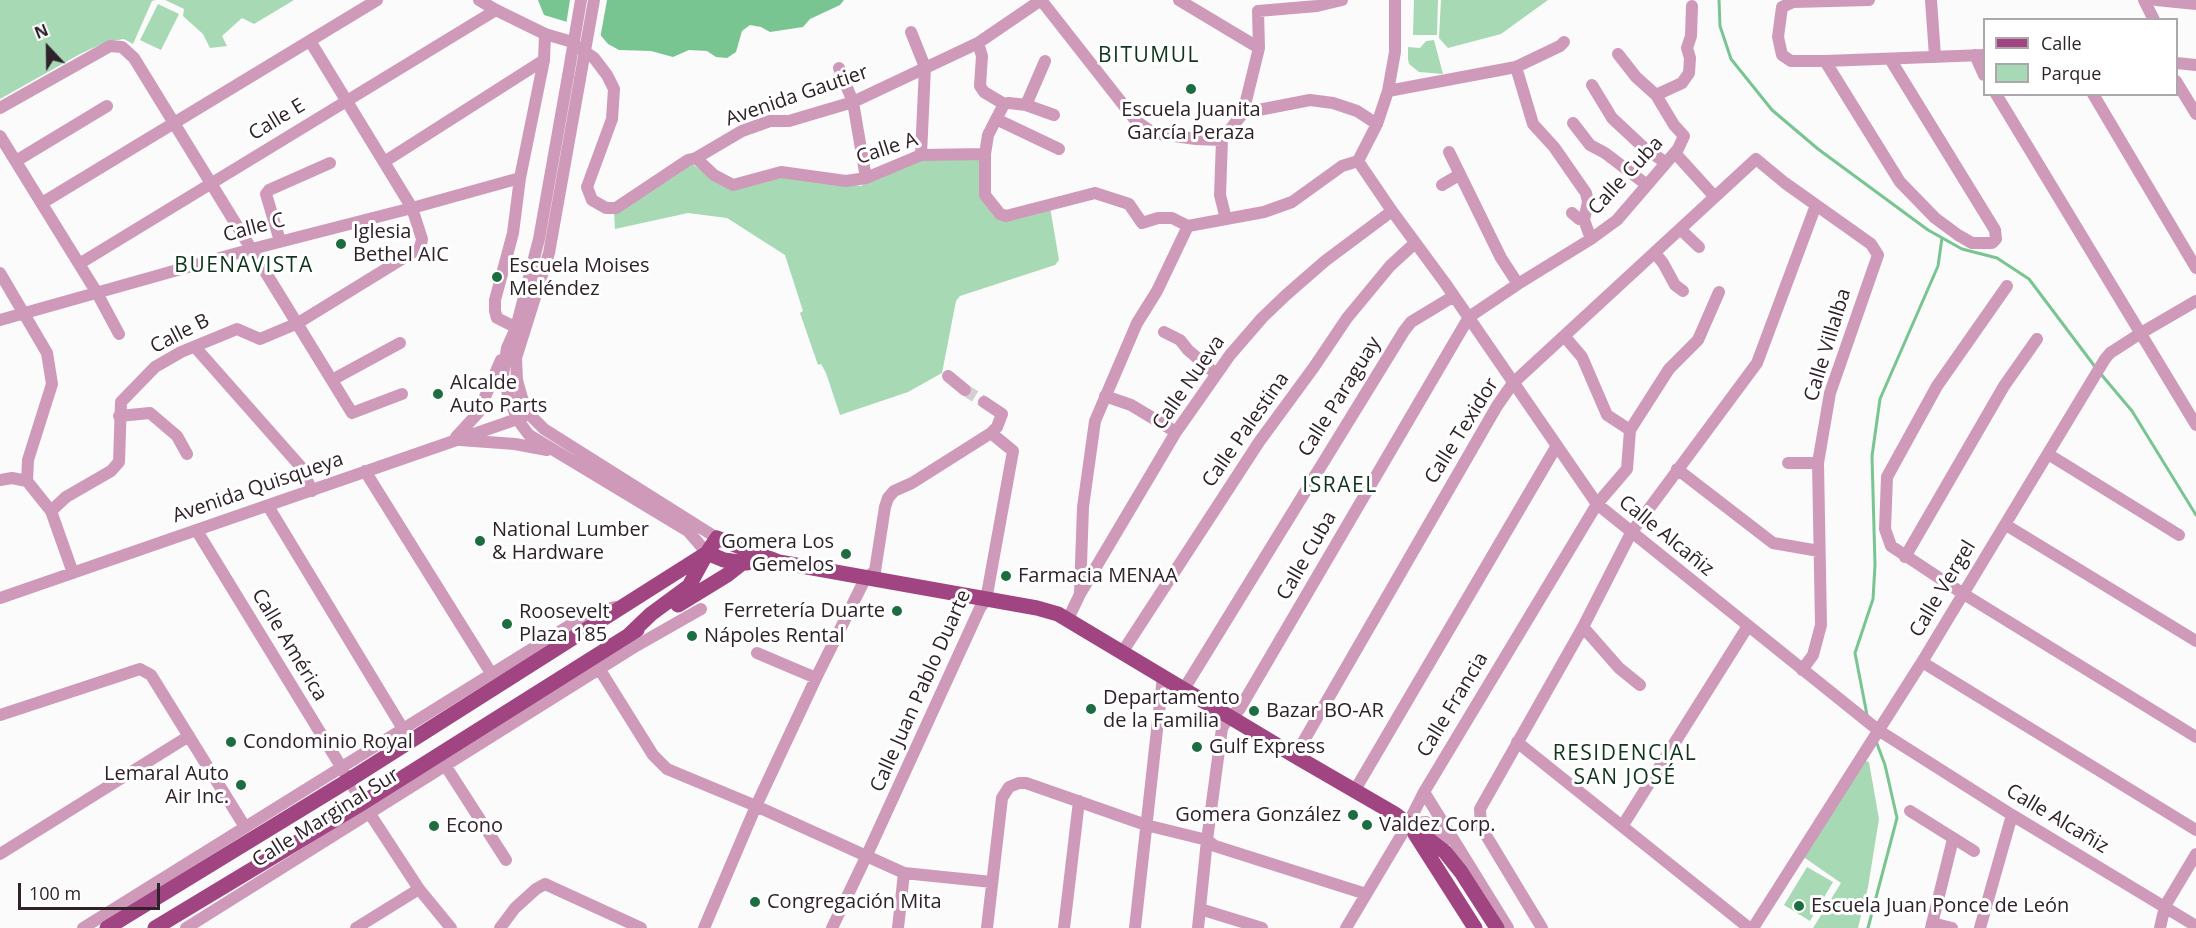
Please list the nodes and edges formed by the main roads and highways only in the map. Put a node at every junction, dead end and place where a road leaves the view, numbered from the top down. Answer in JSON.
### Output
{"nodes":[{"id":1,"x":707,"y":553,"type":"junction"},
{"id":2,"x":779,"y":562,"type":"junction"},
{"id":3,"x":741,"y":564,"type":"junction"},
{"id":4,"x":632,"y":641,"type":"junction"},
{"id":5,"x":1408,"y":824,"type":"junction"},
{"id":6,"x":107,"y":928,"type":"edge"},
{"id":7,"x":155,"y":928,"type":"edge"},
{"id":8,"x":1475,"y":928,"type":"edge"},
{"id":9,"x":1497,"y":928,"type":"edge"}],
"edges":[{"from":1,"to":2,"type":"main road"},
{"from":1,"to":3,"type":"main road"},
{"from":1,"to":4,"type":"main road"},
{"from":1,"to":6,"type":"main road"},
{"from":2,"to":3,"type":"main road"},
{"from":2,"to":5,"type":"main road"},
{"from":3,"to":4,"type":"main road"},
{"from":4,"to":7,"type":"main road"},
{"from":5,"to":8,"type":"main road"},
{"from":5,"to":9,"type":"main road"}]}
